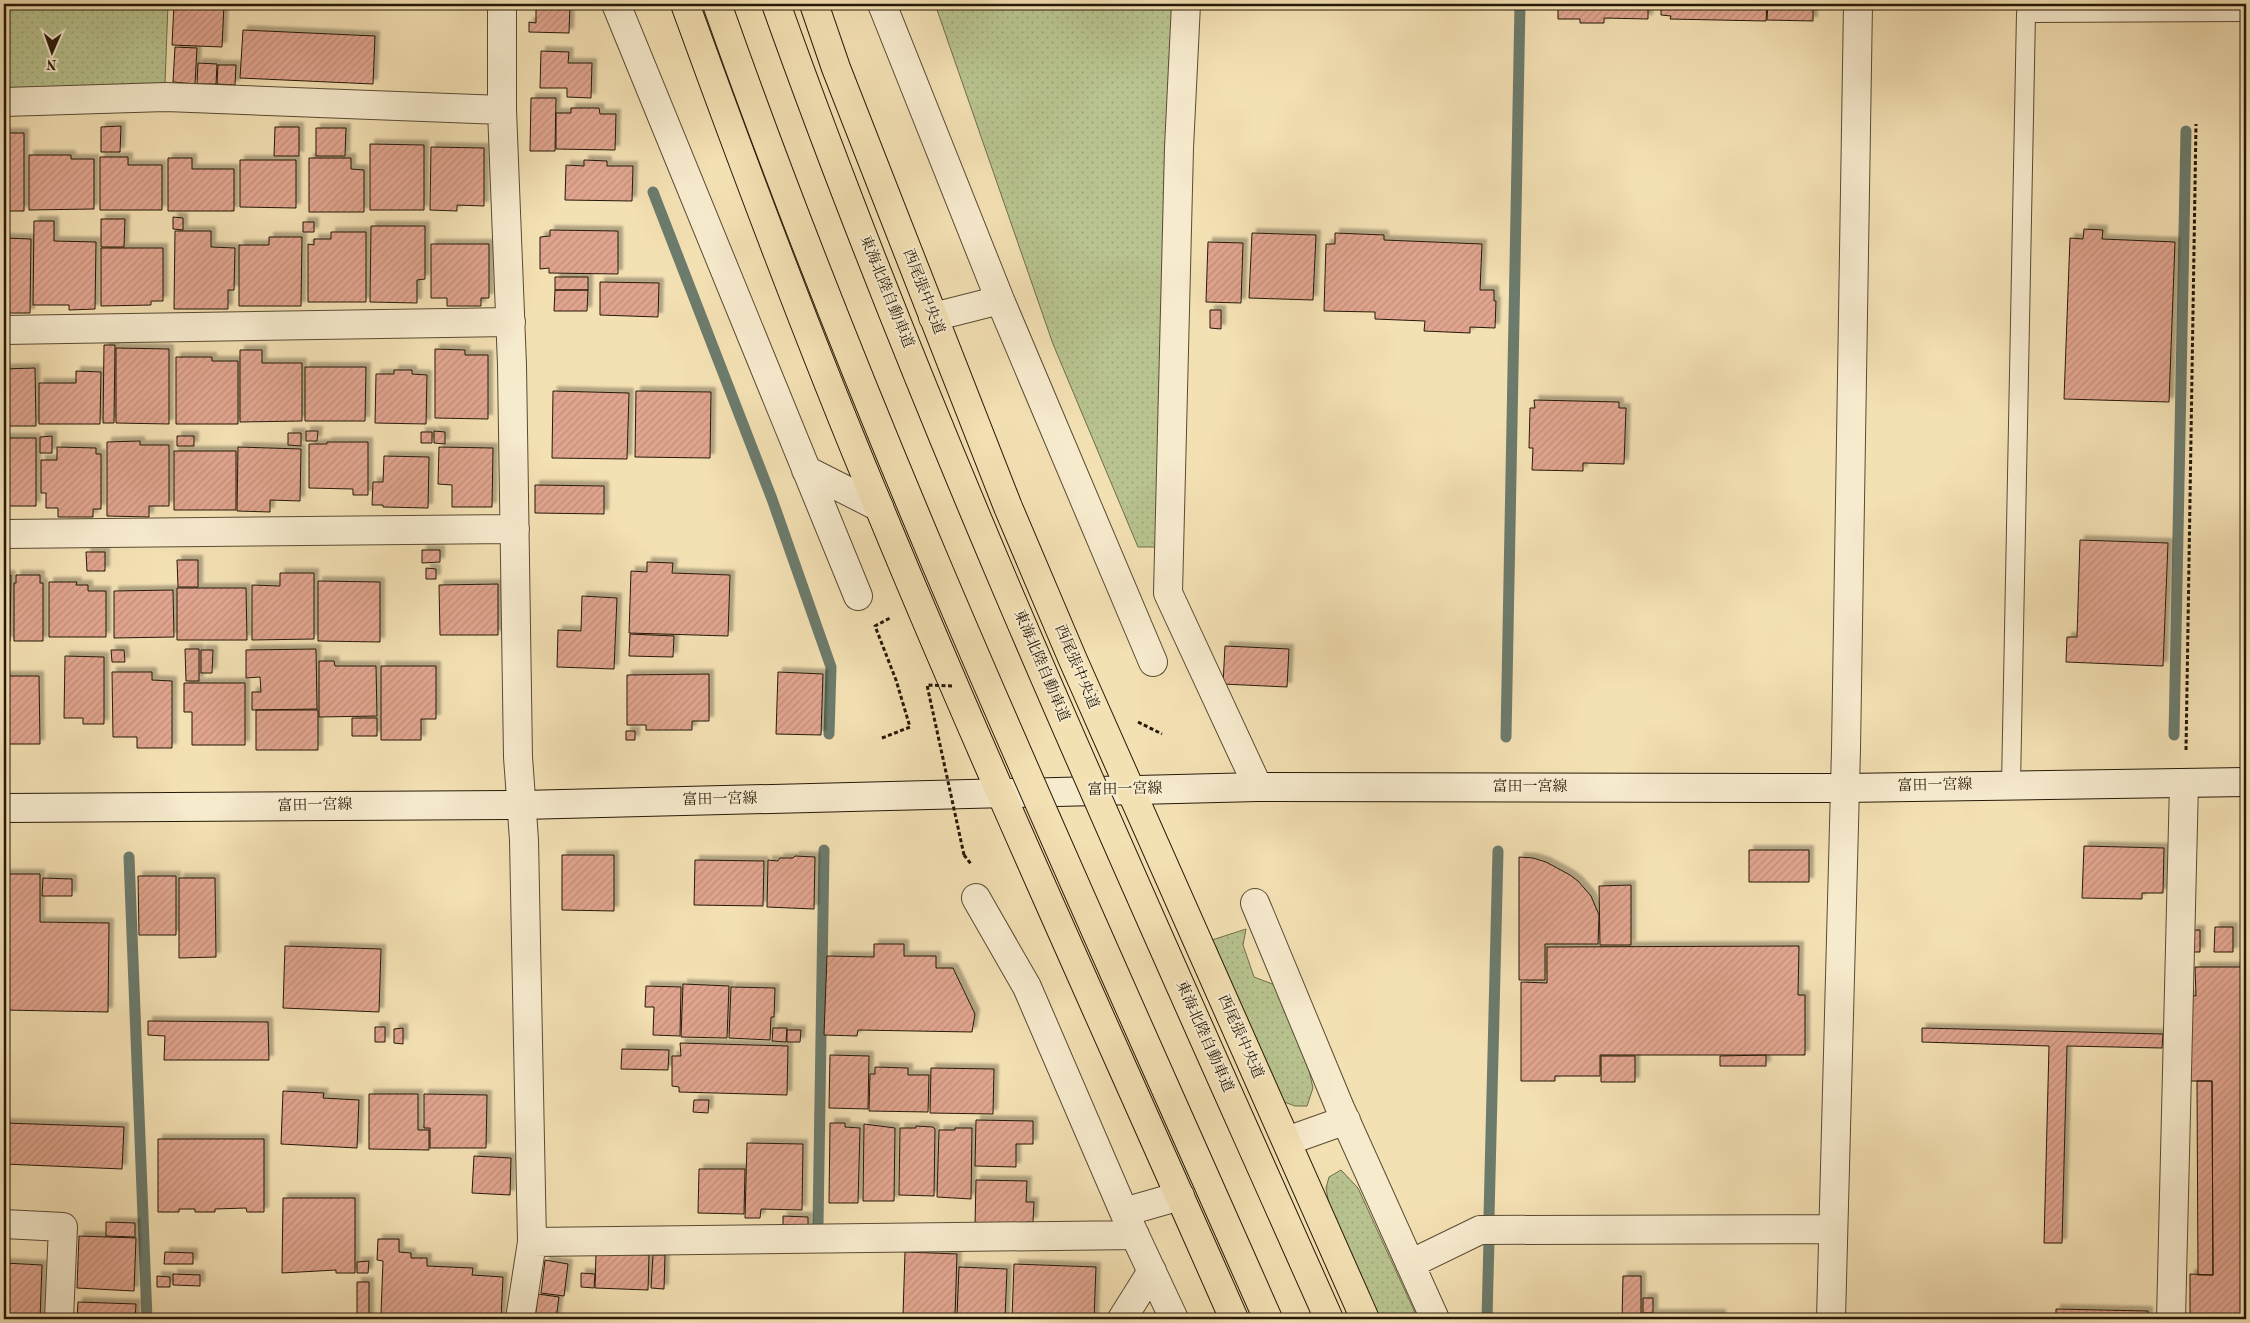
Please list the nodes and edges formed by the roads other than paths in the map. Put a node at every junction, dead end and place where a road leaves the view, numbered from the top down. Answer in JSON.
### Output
{"nodes":[{"id":1,"x":502,"y":4,"type":"edge"},
{"id":2,"x":616,"y":4,"type":"edge"},
{"id":3,"x":685,"y":4,"type":"edge"},
{"id":4,"x":717,"y":4,"type":"edge"},
{"id":5,"x":776,"y":4,"type":"edge"},
{"id":6,"x":814,"y":4,"type":"edge"},
{"id":7,"x":882,"y":4,"type":"edge"},
{"id":8,"x":1186,"y":4,"type":"edge"},
{"id":9,"x":1858,"y":4,"type":"edge"},
{"id":10,"x":2246,"y":12,"type":"edge"},
{"id":11,"x":4,"y":102,"type":"edge"},
{"id":12,"x":502,"y":110,"type":"junction"},
{"id":13,"x":1000,"y":300,"type":"junction"},
{"id":14,"x":933,"y":317,"type":"junction"},
{"id":15,"x":510,"y":322,"type":"junction"},
{"id":16,"x":4,"y":330,"type":"edge"},
{"id":17,"x":806,"y":470,"type":"junction"},
{"id":18,"x":879,"y":507,"type":"junction"},
{"id":19,"x":515,"y":529,"type":"junction"},
{"id":20,"x":4,"y":534,"type":"edge"},
{"id":21,"x":1168,"y":593,"type":"junction"},
{"id":22,"x":858,"y":596,"type":"dead end"},
{"id":23,"x":1126,"y":598,"type":"junction"},
{"id":24,"x":1153,"y":662,"type":"dead end"},
{"id":25,"x":2246,"y":782,"type":"edge"},
{"id":26,"x":2184,"y":783,"type":"junction"},
{"id":27,"x":2011,"y":785,"type":"junction"},
{"id":28,"x":1258,"y":787,"type":"junction"},
{"id":29,"x":1843,"y":788,"type":"junction"},
{"id":30,"x":1129,"y":790,"type":"junction"},
{"id":31,"x":1001,"y":793,"type":"junction"},
{"id":32,"x":522,"y":805,"type":"junction"},
{"id":33,"x":4,"y":808,"type":"edge"},
{"id":34,"x":976,"y":898,"type":"dead end"},
{"id":35,"x":1255,"y":903,"type":"dead end"},
{"id":36,"x":1346,"y":1120,"type":"junction"},
{"id":37,"x":1287,"y":1141,"type":"junction"},
{"id":38,"x":1180,"y":1196,"type":"junction"},
{"id":39,"x":1129,"y":1223,"type":"junction"},
{"id":40,"x":4,"y":1224,"type":"edge"},
{"id":41,"x":1833,"y":1229,"type":"junction"},
{"id":42,"x":532,"y":1242,"type":"junction"},
{"id":43,"x":1410,"y":1264,"type":"junction"},
{"id":44,"x":1152,"y":1271,"type":"junction"},
{"id":45,"x":58,"y":1319,"type":"edge"},
{"id":46,"x":520,"y":1319,"type":"edge"},
{"id":47,"x":1122,"y":1319,"type":"edge"},
{"id":48,"x":1174,"y":1319,"type":"edge"},
{"id":49,"x":1234,"y":1319,"type":"edge"},
{"id":50,"x":1268,"y":1319,"type":"edge"},
{"id":51,"x":1329,"y":1319,"type":"edge"},
{"id":52,"x":1365,"y":1319,"type":"edge"},
{"id":53,"x":1435,"y":1319,"type":"edge"},
{"id":54,"x":1831,"y":1319,"type":"edge"},
{"id":55,"x":2170,"y":1319,"type":"edge"}],
"edges":[{"from":1,"to":12,"type":"street"},
{"from":2,"to":17,"type":"street"},
{"from":3,"to":18,"type":"main road"},
{"from":4,"to":50,"type":"main road","bridge":true},
{"from":5,"to":51,"type":"main road","name":"東海北陸自動車道","bridge":true},
{"from":6,"to":14,"type":"main road","name":"西尾張中央道"},
{"from":7,"to":13,"type":"street"},
{"from":8,"to":21,"type":"street"},
{"from":9,"to":29,"type":"street"},
{"from":10,"to":27,"type":"lane"},
{"from":11,"to":12,"type":"street"},
{"from":12,"to":15,"type":"street"},
{"from":13,"to":14,"type":"street"},
{"from":13,"to":23,"type":"street"},
{"from":14,"to":30,"type":"main road","name":"西尾張中央道"},
{"from":15,"to":16,"type":"street"},
{"from":15,"to":19,"type":"street"},
{"from":17,"to":18,"type":"street"},
{"from":17,"to":22,"type":"street"},
{"from":18,"to":31,"type":"main road"},
{"from":19,"to":20,"type":"street"},
{"from":19,"to":32,"type":"street"},
{"from":21,"to":23,"type":"street"},
{"from":21,"to":28,"type":"street"},
{"from":23,"to":24,"type":"street"},
{"from":25,"to":26,"type":"street","name":"富田一宮線"},
{"from":26,"to":27,"type":"street","name":"富田一宮線"},
{"from":26,"to":55,"type":"street"},
{"from":27,"to":29,"type":"street","name":"富田一宮線"},
{"from":28,"to":29,"type":"street","name":"富田一宮線"},
{"from":28,"to":30,"type":"street","name":"富田一宮線"},
{"from":29,"to":41,"type":"street"},
{"from":30,"to":31,"type":"street","name":"富田一宮線"},
{"from":30,"to":37,"type":"main road","name":"西尾張中央道"},
{"from":31,"to":32,"type":"street","name":"富田一宮線"},
{"from":31,"to":38,"type":"main road"},
{"from":32,"to":33,"type":"street","name":"富田一宮線"},
{"from":32,"to":42,"type":"street"},
{"from":34,"to":39,"type":"street"},
{"from":35,"to":36,"type":"street"},
{"from":36,"to":37,"type":"street"},
{"from":36,"to":43,"type":"street"},
{"from":37,"to":52,"type":"main road","name":"西尾張中央道"},
{"from":38,"to":39,"type":"street"},
{"from":38,"to":49,"type":"main road"},
{"from":39,"to":42,"type":"street"},
{"from":39,"to":44,"type":"street"},
{"from":40,"to":45,"type":"street"},
{"from":41,"to":43,"type":"street"},
{"from":41,"to":54,"type":"street"},
{"from":42,"to":46,"type":"street"},
{"from":43,"to":53,"type":"street"},
{"from":44,"to":47,"type":"street"},
{"from":44,"to":48,"type":"street"}]}
